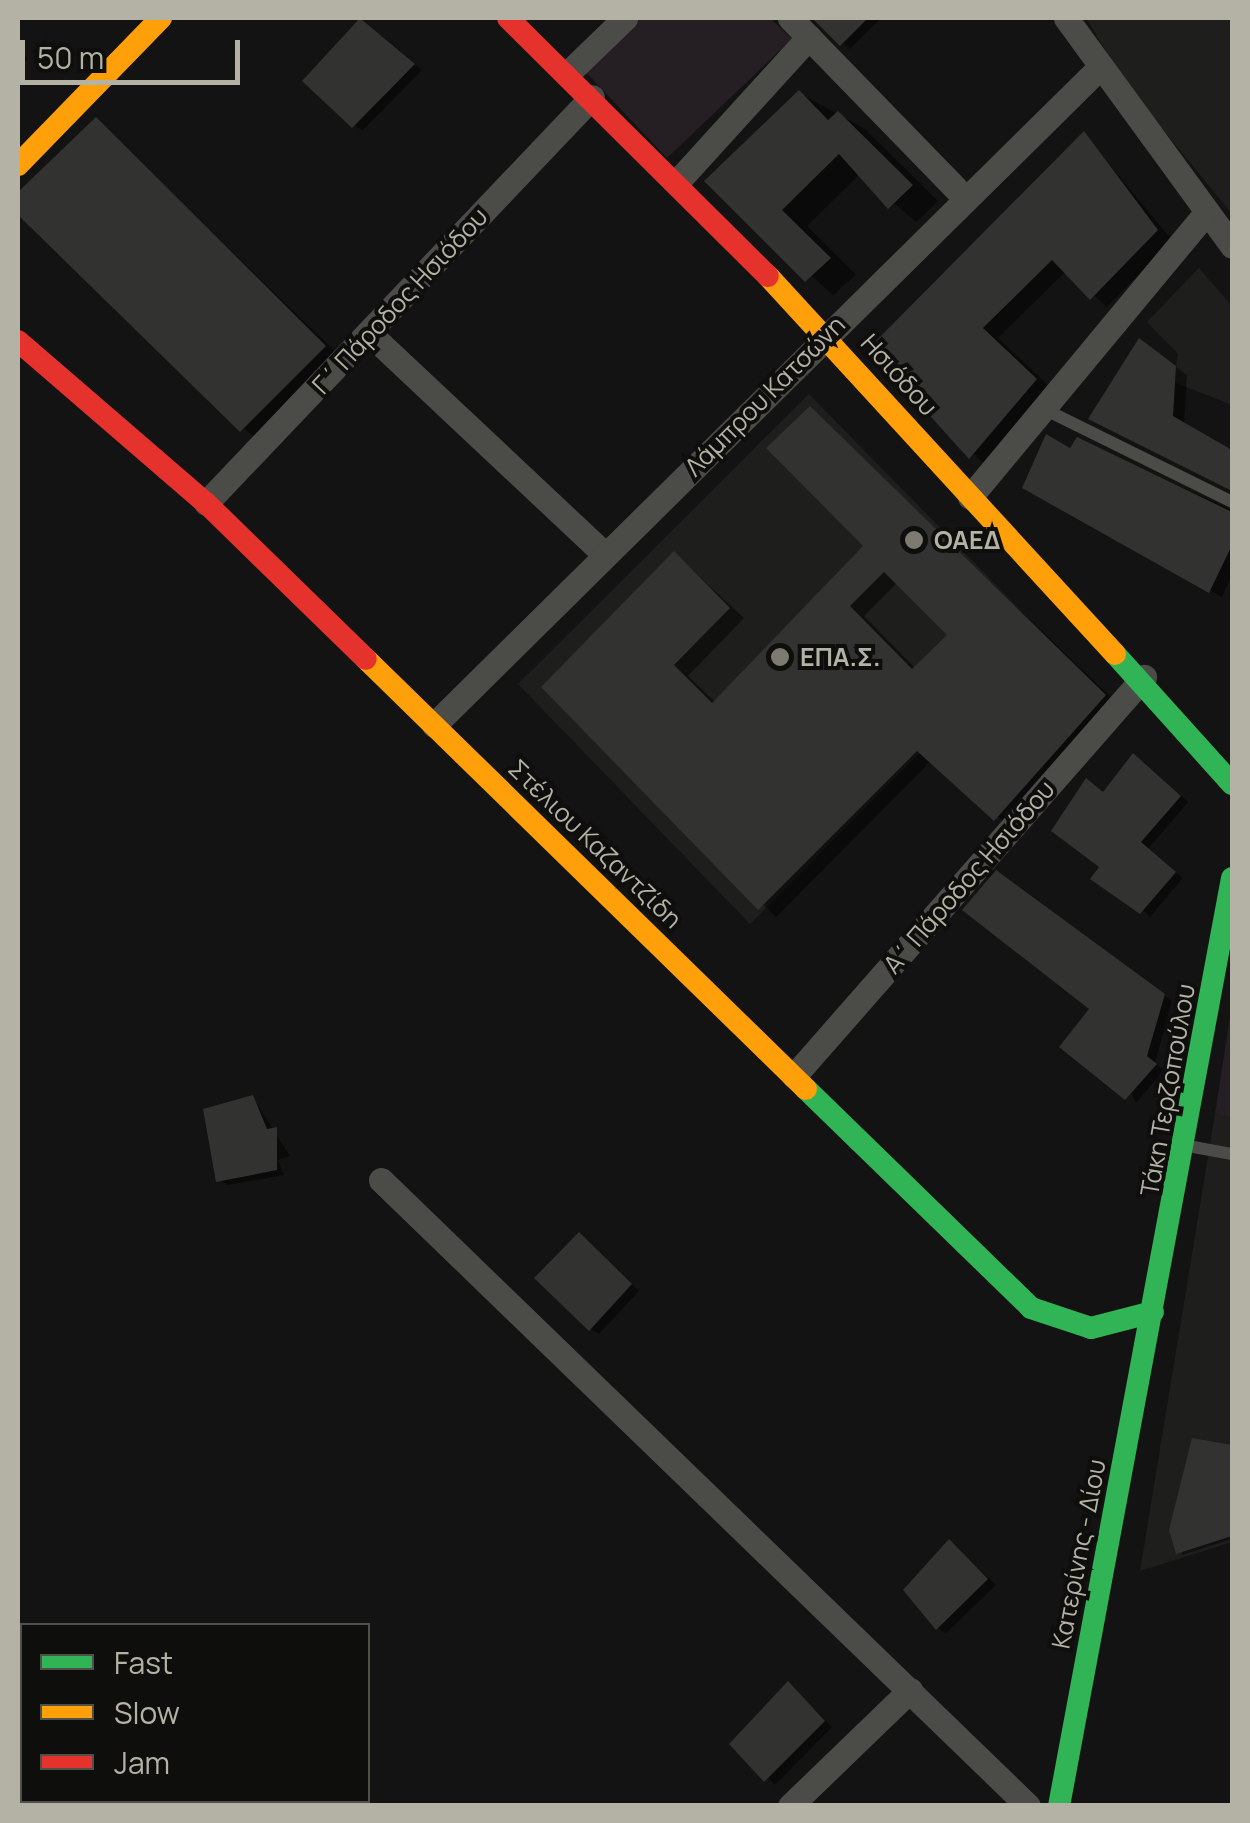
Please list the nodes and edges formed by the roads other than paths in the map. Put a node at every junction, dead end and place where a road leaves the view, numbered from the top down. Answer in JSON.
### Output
{"nodes":[{"id":1,"x":161,"y":18,"type":"edge"},
{"id":2,"x":508,"y":18,"type":"edge"},
{"id":3,"x":625,"y":18,"type":"edge"},
{"id":4,"x":790,"y":18,"type":"edge"},
{"id":5,"x":1066,"y":18,"type":"edge"},
{"id":6,"x":809,"y":37,"type":"junction"},
{"id":7,"x":1098,"y":69,"type":"junction"},
{"id":8,"x":566,"y":74,"type":"junction"},
{"id":9,"x":592,"y":97,"type":"junction"},
{"id":10,"x":18,"y":165,"type":"edge"},
{"id":11,"x":677,"y":182,"type":"junction"},
{"id":12,"x":965,"y":198,"type":"junction"},
{"id":13,"x":1202,"y":216,"type":"junction"},
{"id":14,"x":1232,"y":246,"type":"edge"},
{"id":15,"x":370,"y":334,"type":"junction"},
{"id":16,"x":827,"y":336,"type":"junction"},
{"id":17,"x":18,"y":341,"type":"edge"},
{"id":18,"x":1046,"y":410,"type":"junction"},
{"id":19,"x":970,"y":496,"type":"junction"},
{"id":20,"x":1232,"y":502,"type":"edge"},
{"id":21,"x":206,"y":503,"type":"junction"},
{"id":22,"x":605,"y":555,"type":"junction"},
{"id":23,"x":1144,"y":677,"type":"junction"},
{"id":24,"x":434,"y":726,"type":"junction"},
{"id":25,"x":1232,"y":784,"type":"edge"},
{"id":26,"x":1232,"y":878,"type":"edge"},
{"id":27,"x":794,"y":1076,"type":"junction"},
{"id":28,"x":1188,"y":1146,"type":"junction"},
{"id":29,"x":1232,"y":1154,"type":"edge"},
{"id":30,"x":381,"y":1180,"type":"dead end"},
{"id":31,"x":1153,"y":1312,"type":"junction"},
{"id":32,"x":910,"y":1690,"type":"junction"},
{"id":33,"x":790,"y":1806,"type":"edge"},
{"id":34,"x":1028,"y":1806,"type":"edge"},
{"id":35,"x":1059,"y":1806,"type":"edge"}],
"edges":[{"from":1,"to":10,"type":"street"},
{"from":2,"to":8,"type":"street","name":"Ησιόδου"},
{"from":3,"to":8,"type":"street"},
{"from":4,"to":6,"type":"street"},
{"from":5,"to":7,"type":"street"},
{"from":6,"to":11,"type":"street"},
{"from":6,"to":12,"type":"street"},
{"from":7,"to":12,"type":"street","name":"Λάμπρου Κατσώνη"},
{"from":7,"to":13,"type":"street"},
{"from":8,"to":9,"type":"street","name":"Ησιόδου"},
{"from":9,"to":11,"type":"street","name":"Ησιόδου"},
{"from":9,"to":15,"type":"street","name":"Γ΄ Πάροδος Ησιόδου"},
{"from":11,"to":16,"type":"street","name":"Ησιόδου"},
{"from":12,"to":16,"type":"street","name":"Λάμπρου Κατσώνη"},
{"from":13,"to":14,"type":"street"},
{"from":13,"to":18,"type":"street"},
{"from":15,"to":21,"type":"street","name":"Γ΄ Πάροδος Ησιόδου"},
{"from":15,"to":22,"type":"street"},
{"from":16,"to":19,"type":"street","name":"Ησιόδου"},
{"from":16,"to":22,"type":"street","name":"Λάμπρου Κατσώνη"},
{"from":17,"to":21,"type":"street","name":"Στέλιου Καζαντζίδη"},
{"from":18,"to":19,"type":"street"},
{"from":18,"to":20,"type":"lane"},
{"from":19,"to":23,"type":"street","name":"Ησιόδου"},
{"from":21,"to":24,"type":"street","name":"Στέλιου Καζαντζίδη"},
{"from":22,"to":24,"type":"street","name":"Λάμπρου Κατσώνη"},
{"from":23,"to":25,"type":"street","name":"Ησιόδου"},
{"from":23,"to":27,"type":"street","name":"Α΄ Πάροδος Ησιόδου"},
{"from":24,"to":27,"type":"street","name":"Στέλιου Καζαντζίδη"},
{"from":26,"to":28,"type":"street","name":"Τάκη Τερζοπούλου"},
{"from":27,"to":31,"type":"street","name":"Στέλιου Καζαντζίδη"},
{"from":28,"to":29,"type":"lane"},
{"from":28,"to":31,"type":"street","name":"Τάκη Τερζοπούλου"},
{"from":30,"to":32,"type":"street"},
{"from":31,"to":35,"type":"street","name":"Κατερίνης - Δίου"},
{"from":32,"to":33,"type":"street"},
{"from":32,"to":34,"type":"street"}]}
